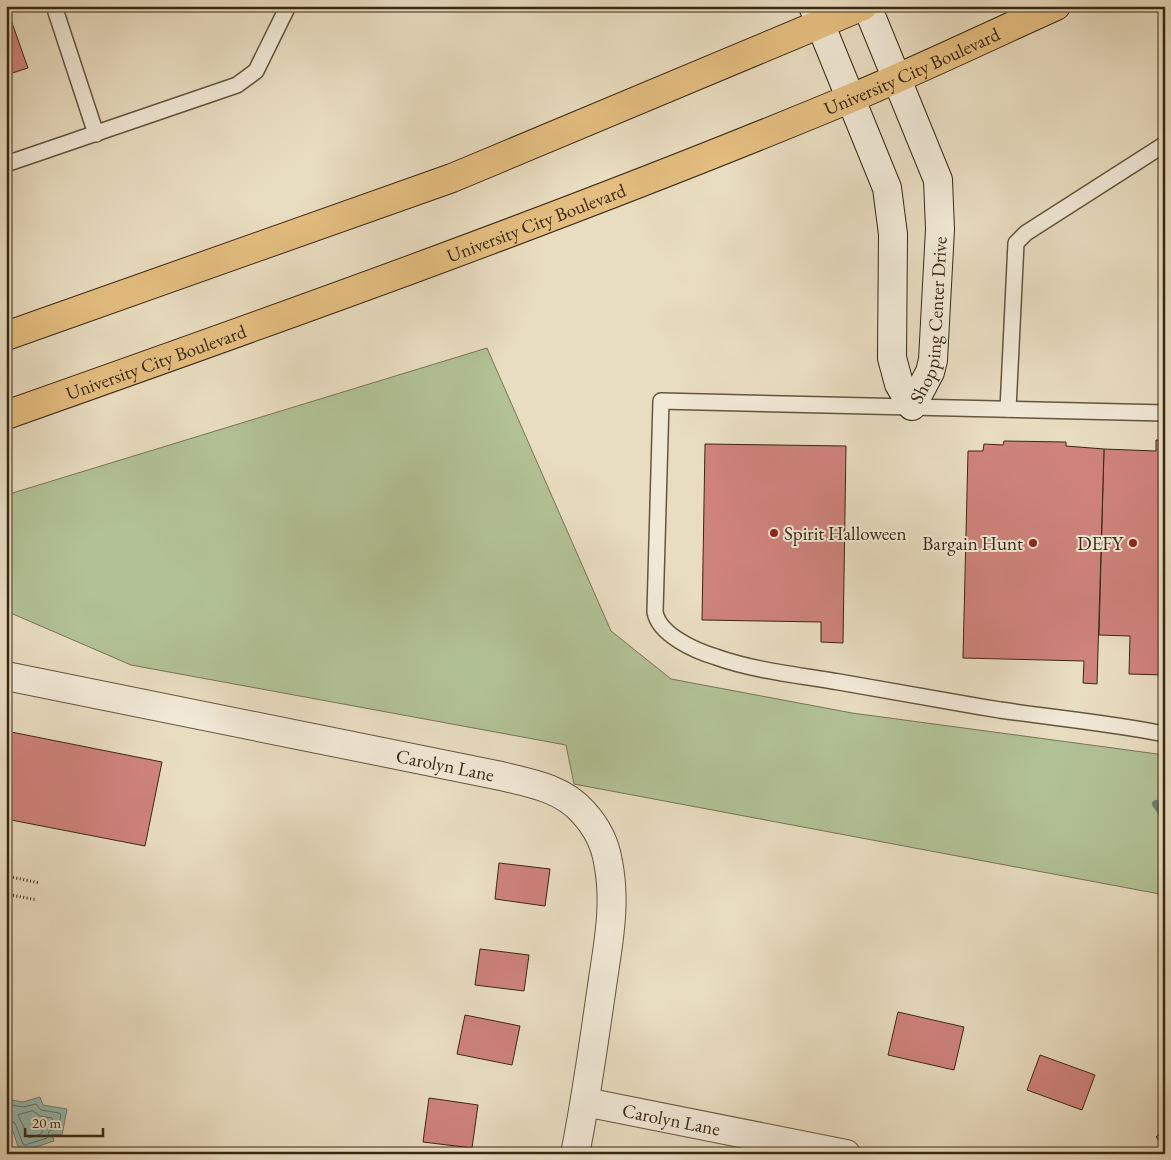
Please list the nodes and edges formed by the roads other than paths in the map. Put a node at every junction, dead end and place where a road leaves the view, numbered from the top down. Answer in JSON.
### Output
{"nodes":[{"id":1,"x":54,"y":6,"type":"edge"},
{"id":2,"x":288,"y":6,"type":"edge"},
{"id":3,"x":863,"y":6,"type":"edge"},
{"id":4,"x":867,"y":6,"type":"edge"},
{"id":5,"x":1056,"y":6,"type":"edge"},
{"id":6,"x":817,"y":15,"type":"edge"},
{"id":7,"x":897,"y":78,"type":"junction"},
{"id":8,"x":851,"y":98,"type":"junction"},
{"id":9,"x":96,"y":134,"type":"junction"},
{"id":10,"x":1165,"y":144,"type":"edge"},
{"id":11,"x":6,"y":164,"type":"edge"},
{"id":12,"x":56,"y":319,"type":"junction"},
{"id":13,"x":6,"y":336,"type":"edge"},
{"id":14,"x":6,"y":347,"type":"edge"},
{"id":15,"x":912,"y":406,"type":"junction"},
{"id":16,"x":1008,"y":409,"type":"junction"},
{"id":17,"x":1165,"y":413,"type":"edge"},
{"id":18,"x":6,"y":415,"type":"edge"},
{"id":19,"x":6,"y":676,"type":"edge"},
{"id":20,"x":1165,"y":734,"type":"edge"},
{"id":21,"x":585,"y":1102,"type":"junction"},
{"id":22,"x":576,"y":1154,"type":"edge"},
{"id":23,"x":846,"y":1154,"type":"edge"}],
"edges":[{"from":1,"to":9,"type":"lane"},
{"from":2,"to":9,"type":"lane"},
{"from":3,"to":6,"type":"main road"},
{"from":4,"to":7,"type":"street","name":"Shopping Center Drive"},
{"from":5,"to":7,"type":"main road","name":"University City Boulevard"},
{"from":6,"to":8,"type":"street","name":"Shopping Center Drive"},
{"from":6,"to":12,"type":"main road"},
{"from":7,"to":8,"type":"main road","name":"University City Boulevard"},
{"from":7,"to":15,"type":"street","name":"Shopping Center Drive"},
{"from":8,"to":15,"type":"street","name":"Shopping Center Drive"},
{"from":8,"to":18,"type":"main road","name":"University City Boulevard"},
{"from":9,"to":11,"type":"lane"},
{"from":10,"to":16,"type":"lane"},
{"from":12,"to":13,"type":"main road"},
{"from":12,"to":14,"type":"main road"},
{"from":15,"to":16,"type":"lane"},
{"from":15,"to":20,"type":"lane"},
{"from":16,"to":17,"type":"lane"},
{"from":19,"to":21,"type":"street","name":"Carolyn Lane"},
{"from":21,"to":22,"type":"street","name":"Carolyn Lane"},
{"from":21,"to":23,"type":"street","name":"Carolyn Lane"}]}
